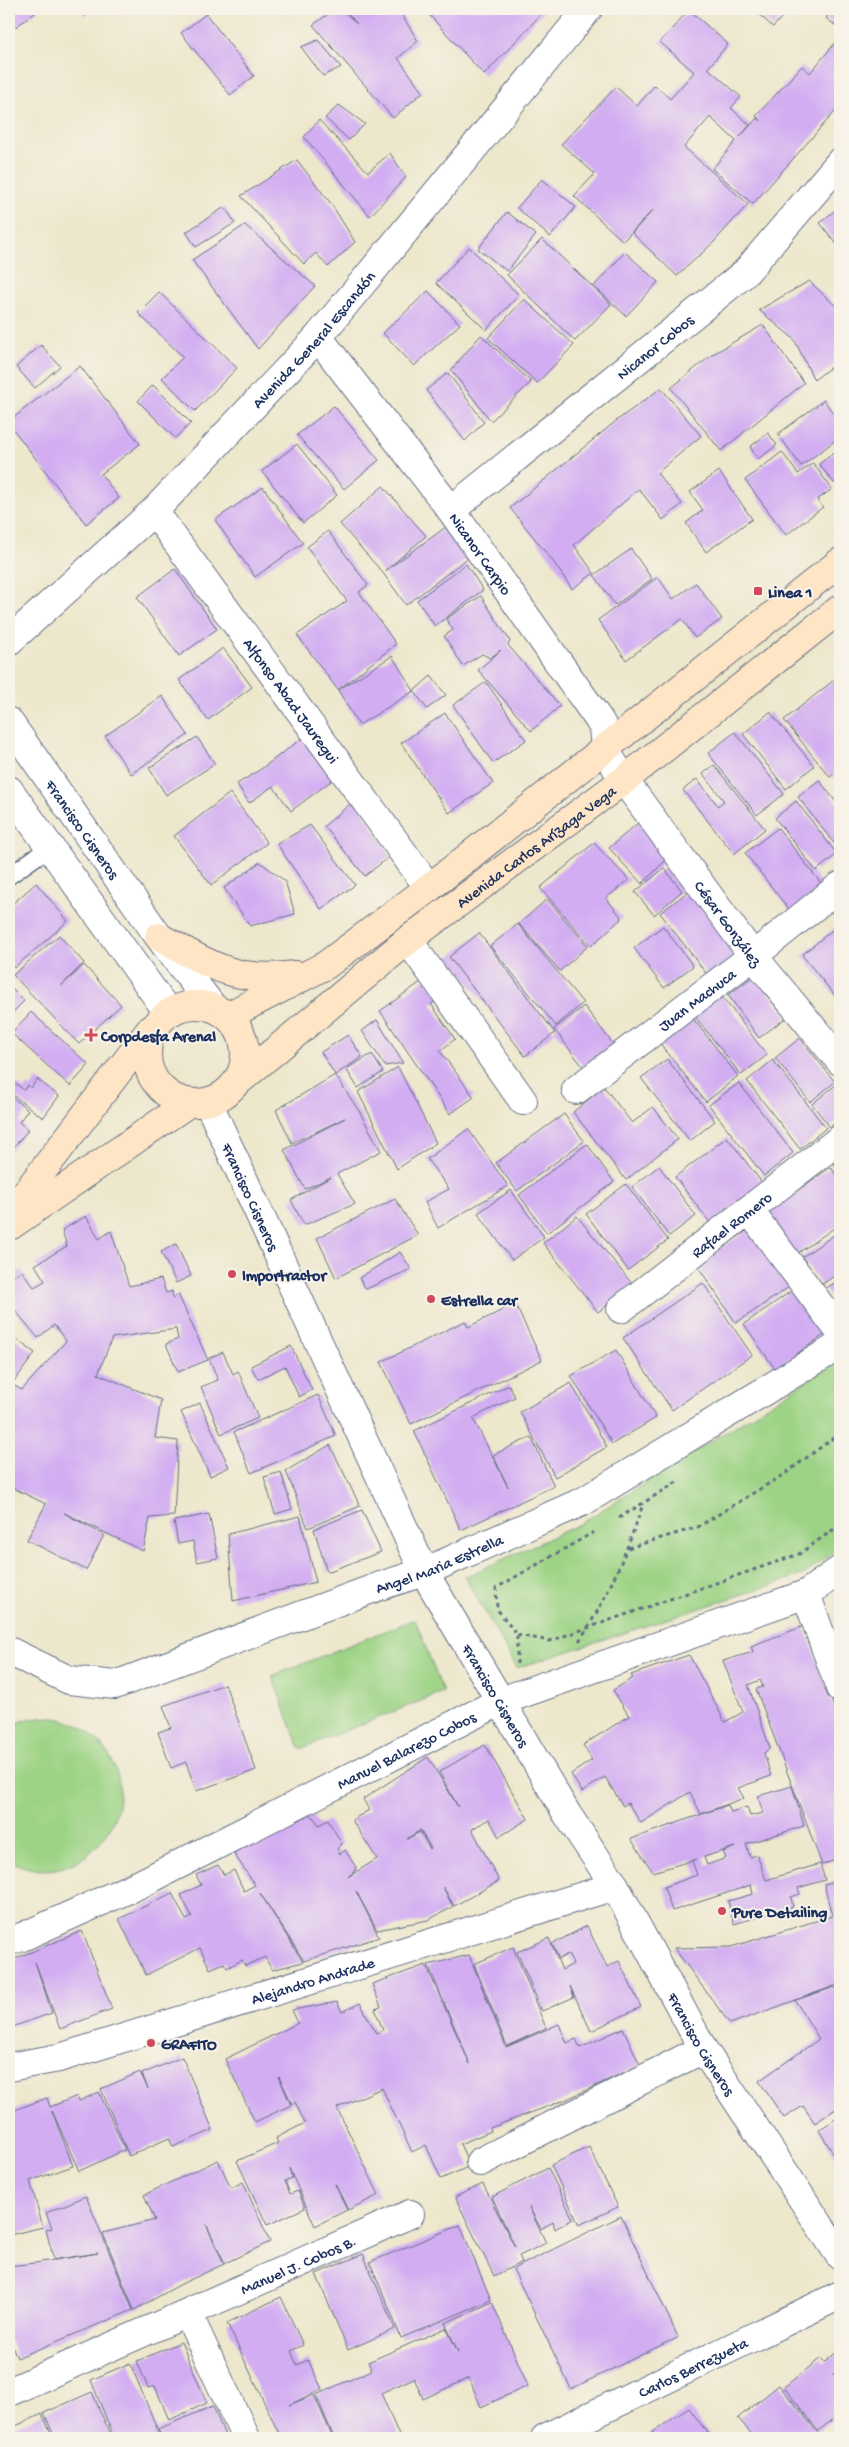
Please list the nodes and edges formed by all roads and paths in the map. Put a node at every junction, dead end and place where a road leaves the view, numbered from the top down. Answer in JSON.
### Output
{"nodes":[{"id":1,"x":588,"y":9,"type":"edge"},
{"id":2,"x":840,"y":162,"type":"edge"},
{"id":3,"x":318,"y":337,"type":"junction"},
{"id":4,"x":451,"y":510,"type":"junction"},
{"id":5,"x":154,"y":511,"type":"junction"},
{"id":6,"x":840,"y":562,"type":"edge"},
{"id":7,"x":840,"y":609,"type":"edge"},
{"id":8,"x":9,"y":641,"type":"edge"},
{"id":9,"x":9,"y":722,"type":"edge"},
{"id":10,"x":605,"y":750,"type":"junction"},
{"id":11,"x":624,"y":780,"type":"junction"},
{"id":12,"x":9,"y":790,"type":"edge"},
{"id":13,"x":50,"y":847,"type":"junction"},
{"id":14,"x":9,"y":876,"type":"edge"},
{"id":15,"x":840,"y":886,"type":"edge"},
{"id":16,"x":429,"y":888,"type":"junction"},
{"id":17,"x":159,"y":937,"type":"junction"},
{"id":18,"x":408,"y":940,"type":"junction"},
{"id":19,"x":753,"y":956,"type":"junction"},
{"id":20,"x":326,"y":964,"type":"junction"},
{"id":21,"x":220,"y":1011,"type":"junction"},
{"id":22,"x":164,"y":1016,"type":"junction"},
{"id":23,"x":840,"y":1061,"type":"edge"},
{"id":24,"x":234,"y":1085,"type":"junction"},
{"id":25,"x":576,"y":1090,"type":"dead end"},
{"id":26,"x":523,"y":1101,"type":"dead end"},
{"id":27,"x":197,"y":1103,"type":"junction"},
{"id":28,"x":840,"y":1139,"type":"edge"},
{"id":29,"x":749,"y":1210,"type":"junction"},
{"id":30,"x":9,"y":1215,"type":"edge"},
{"id":31,"x":9,"y":1227,"type":"edge"},
{"id":32,"x":621,"y":1308,"type":"dead end"},
{"id":33,"x":840,"y":1332,"type":"edge"},
{"id":34,"x":840,"y":1345,"type":"edge"},
{"id":35,"x":840,"y":1432,"type":"edge"},
{"id":36,"x":684,"y":1478,"type":"dead end"},
{"id":37,"x":645,"y":1496,"type":"dead end"},
{"id":38,"x":644,"y":1504,"type":"junction"},
{"id":39,"x":617,"y":1518,"type":"dead end"},
{"id":40,"x":840,"y":1525,"type":"edge"},
{"id":41,"x":600,"y":1528,"type":"dead end"},
{"id":42,"x":628,"y":1548,"type":"junction"},
{"id":43,"x":840,"y":1570,"type":"edge"},
{"id":44,"x":424,"y":1572,"type":"junction"},
{"id":45,"x":806,"y":1594,"type":"junction"},
{"id":46,"x":589,"y":1626,"type":"junction"},
{"id":47,"x":517,"y":1635,"type":"junction"},
{"id":48,"x":9,"y":1651,"type":"edge"},
{"id":49,"x":566,"y":1678,"type":"junction"},
{"id":50,"x":840,"y":1688,"type":"edge"},
{"id":51,"x":501,"y":1701,"type":"junction"},
{"id":52,"x":615,"y":1886,"type":"junction"},
{"id":53,"x":9,"y":1941,"type":"edge"},
{"id":54,"x":704,"y":2049,"type":"junction"},
{"id":55,"x":9,"y":2067,"type":"edge"},
{"id":56,"x":480,"y":2162,"type":"dead end"},
{"id":57,"x":410,"y":2214,"type":"dead end"},
{"id":58,"x":840,"y":2256,"type":"edge"},
{"id":59,"x":840,"y":2295,"type":"edge"},
{"id":60,"x":188,"y":2314,"type":"junction"},
{"id":61,"x":9,"y":2392,"type":"edge"},
{"id":62,"x":562,"y":2435,"type":"edge"},
{"id":63,"x":246,"y":2438,"type":"edge"}],
"edges":[{"from":1,"to":3,"type":"street","name":"Avenida General Escandón"},
{"from":2,"to":4,"type":"street","name":"Nicanor Cobos"},
{"from":3,"to":4,"type":"street","name":"Nicanor Carpio"},
{"from":3,"to":5,"type":"street","name":"Avenida General Escandón"},
{"from":4,"to":10,"type":"street","name":"Nicanor Carpio"},
{"from":5,"to":8,"type":"street","name":"Avenida General Escandón"},
{"from":5,"to":16,"type":"street","name":"Alfonso Abad Jauregui"},
{"from":6,"to":10,"type":"street","name":"Avenida Carlos Arízaga Vega"},
{"from":7,"to":11,"type":"street","name":"Avenida Carlos Arízaga Vega"},
{"from":9,"to":17,"type":"street","name":"Francisco Cisneros"},
{"from":10,"to":11,"type":"street","name":"Nicanor Carpio"},
{"from":10,"to":16,"type":"street","name":"Avenida Carlos Arízaga Vega"},
{"from":11,"to":18,"type":"street","name":"Avenida Carlos Arízaga Vega"},
{"from":11,"to":19,"type":"street","name":"César González"},
{"from":12,"to":13,"type":"street"},
{"from":13,"to":14,"type":"lane"},
{"from":13,"to":22,"type":"street"},
{"from":15,"to":19,"type":"street","name":"Juan Machuca"},
{"from":16,"to":20,"type":"street","name":"Avenida Carlos Arízaga Vega"},
{"from":17,"to":20,"type":"street"},
{"from":17,"to":21,"type":"street","name":"Francisco Cisneros"},
{"from":18,"to":24,"type":"street","name":"Avenida Carlos Arízaga Vega"},
{"from":18,"to":26,"type":"street"},
{"from":19,"to":23,"type":"street","name":"César González"},
{"from":19,"to":25,"type":"street","name":"Juan Machuca"},
{"from":20,"to":21,"type":"street","name":"Avenida Carlos Arízaga Vega"},
{"from":21,"to":22,"type":"street"},
{"from":21,"to":24,"type":"street"},
{"from":22,"to":27,"type":"street"},
{"from":22,"to":30,"type":"street"},
{"from":24,"to":27,"type":"street"},
{"from":27,"to":31,"type":"street"},
{"from":27,"to":44,"type":"street","name":"Francisco Cisneros"},
{"from":28,"to":29,"type":"street","name":"Rafael Romero"},
{"from":29,"to":32,"type":"street","name":"Rafael Romero"},
{"from":29,"to":33,"type":"street"},
{"from":34,"to":44,"type":"street","name":"Angel Maria Estrella"},
{"from":35,"to":42,"type":"path"},
{"from":36,"to":38,"type":"path"},
{"from":37,"to":38,"type":"path"},
{"from":38,"to":39,"type":"path"},
{"from":38,"to":42,"type":"path"},
{"from":40,"to":46,"type":"path"},
{"from":41,"to":47,"type":"path"},
{"from":42,"to":46,"type":"path"},
{"from":43,"to":45,"type":"street","name":"Manuel Balarezo Cobos"},
{"from":44,"to":48,"type":"street","name":"Angel Maria Estrella"},
{"from":44,"to":51,"type":"street","name":"Francisco Cisneros"},
{"from":45,"to":49,"type":"street","name":"Manuel Balarezo Cobos"},
{"from":45,"to":50,"type":"street"},
{"from":46,"to":47,"type":"path"},
{"from":46,"to":49,"type":"path"},
{"from":47,"to":51,"type":"path"},
{"from":49,"to":51,"type":"street","name":"Manuel Balarezo Cobos"},
{"from":51,"to":52,"type":"street","name":"Francisco Cisneros"},
{"from":51,"to":53,"type":"street","name":"Manuel Balarezo Cobos"},
{"from":52,"to":54,"type":"street","name":"Francisco Cisneros"},
{"from":52,"to":55,"type":"street","name":"Alejandro Andrade"},
{"from":54,"to":56,"type":"street"},
{"from":54,"to":58,"type":"street","name":"Francisco Cisneros"},
{"from":57,"to":60,"type":"street","name":"Manuel J. Cobos B."},
{"from":59,"to":62,"type":"street","name":"Carlos Berrezueta"},
{"from":60,"to":61,"type":"street","name":"Manuel J. Cobos B."},
{"from":60,"to":63,"type":"street"}]}
